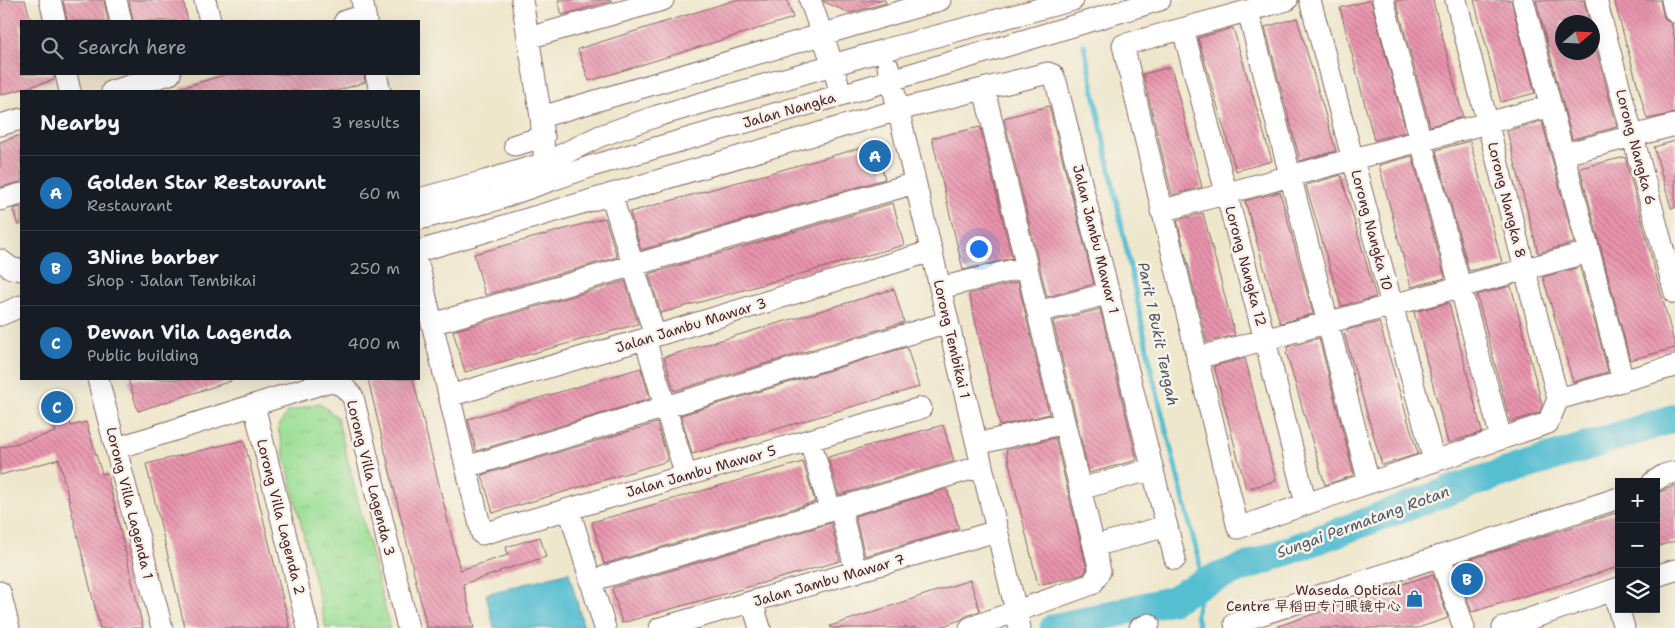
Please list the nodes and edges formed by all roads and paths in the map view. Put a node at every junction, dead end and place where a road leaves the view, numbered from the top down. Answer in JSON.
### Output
{"nodes":[{"id":1,"x":50,"y":0,"type":"edge"},
{"id":2,"x":116,"y":0,"type":"edge"},
{"id":3,"x":205,"y":0,"type":"edge"},
{"id":4,"x":522,"y":0,"type":"edge"},
{"id":5,"x":664,"y":0,"type":"edge"},
{"id":6,"x":810,"y":0,"type":"edge"},
{"id":7,"x":940,"y":0,"type":"edge"},
{"id":8,"x":1073,"y":0,"type":"edge"},
{"id":9,"x":1160,"y":0,"type":"edge"},
{"id":10,"x":1287,"y":0,"type":"edge"},
{"id":11,"x":1310,"y":0,"type":"edge"},
{"id":12,"x":1383,"y":0,"type":"edge"},
{"id":13,"x":1456,"y":0,"type":"edge"},
{"id":14,"x":1523,"y":0,"type":"edge"},
{"id":15,"x":1596,"y":0,"type":"edge"},
{"id":16,"x":1672,"y":0,"type":"edge"},
{"id":17,"x":1248,"y":11,"type":"junction"},
{"id":18,"x":1675,"y":12,"type":"edge"},
{"id":19,"x":55,"y":20,"type":"edge"},
{"id":20,"x":121,"y":20,"type":"edge"},
{"id":21,"x":210,"y":20,"type":"edge"},
{"id":22,"x":1183,"y":29,"type":"junction"},
{"id":23,"x":821,"y":35,"type":"junction"},
{"id":24,"x":528,"y":38,"type":"junction"},
{"id":25,"x":884,"y":50,"type":"junction"},
{"id":26,"x":833,"y":65,"type":"junction"},
{"id":27,"x":66,"y":75,"type":"edge"},
{"id":28,"x":166,"y":75,"type":"edge"},
{"id":29,"x":891,"y":80,"type":"junction"},
{"id":30,"x":135,"y":83,"type":"edge"},
{"id":31,"x":984,"y":88,"type":"junction"},
{"id":32,"x":70,"y":90,"type":"edge"},
{"id":33,"x":115,"y":90,"type":"edge"},
{"id":34,"x":841,"y":95,"type":"junction"},
{"id":35,"x":1550,"y":106,"type":"junction"},
{"id":36,"x":898,"y":110,"type":"junction"},
{"id":37,"x":541,"y":116,"type":"junction"},
{"id":38,"x":20,"y":118,"type":"edge"},
{"id":39,"x":1487,"y":123,"type":"junction"},
{"id":40,"x":0,"y":125,"type":"edge"},
{"id":41,"x":1675,"y":125,"type":"edge"},
{"id":42,"x":1633,"y":136,"type":"junction"},
{"id":43,"x":544,"y":137,"type":"junction"},
{"id":44,"x":1422,"y":140,"type":"junction"},
{"id":45,"x":515,"y":145,"type":"dead end"},
{"id":46,"x":1564,"y":154,"type":"junction"},
{"id":47,"x":1353,"y":159,"type":"junction"},
{"id":48,"x":545,"y":163,"type":"junction"},
{"id":49,"x":1290,"y":176,"type":"junction"},
{"id":50,"x":915,"y":183,"type":"junction"},
{"id":51,"x":1226,"y":193,"type":"junction"},
{"id":52,"x":20,"y":194,"type":"edge"},
{"id":53,"x":611,"y":194,"type":"junction"},
{"id":54,"x":420,"y":199,"type":"edge"},
{"id":55,"x":0,"y":200,"type":"edge"},
{"id":56,"x":1161,"y":211,"type":"junction"},
{"id":57,"x":420,"y":219,"type":"edge"},
{"id":58,"x":420,"y":251,"type":"edge"},
{"id":59,"x":932,"y":252,"type":"junction"},
{"id":60,"x":1588,"y":252,"type":"junction"},
{"id":61,"x":0,"y":260,"type":"edge"},
{"id":62,"x":633,"y":266,"type":"junction"},
{"id":63,"x":1026,"y":267,"type":"junction"},
{"id":64,"x":20,"y":270,"type":"edge"},
{"id":65,"x":1525,"y":270,"type":"junction"},
{"id":66,"x":420,"y":272,"type":"edge"},
{"id":67,"x":1460,"y":287,"type":"junction"},
{"id":68,"x":940,"y":288,"type":"junction"},
{"id":69,"x":1110,"y":293,"type":"junction"},
{"id":70,"x":1675,"y":293,"type":"edge"},
{"id":71,"x":20,"y":306,"type":"edge"},
{"id":72,"x":1392,"y":306,"type":"junction"},
{"id":73,"x":1038,"y":312,"type":"junction"},
{"id":74,"x":0,"y":315,"type":"edge"},
{"id":75,"x":948,"y":322,"type":"junction"},
{"id":76,"x":1329,"y":323,"type":"junction"},
{"id":77,"x":0,"y":324,"type":"edge"},
{"id":78,"x":20,"y":324,"type":"edge"},
{"id":79,"x":432,"y":324,"type":"junction"},
{"id":80,"x":650,"y":337,"type":"junction"},
{"id":81,"x":1265,"y":340,"type":"junction"},
{"id":82,"x":1197,"y":358,"type":"junction"},
{"id":83,"x":1675,"y":366,"type":"edge"},
{"id":84,"x":98,"y":380,"type":"edge"},
{"id":85,"x":1622,"y":381,"type":"junction"},
{"id":86,"x":449,"y":396,"type":"junction"},
{"id":87,"x":1558,"y":400,"type":"junction"},
{"id":88,"x":254,"y":405,"type":"junction"},
{"id":89,"x":666,"y":408,"type":"junction"},
{"id":90,"x":921,"y":408,"type":"dead end"},
{"id":91,"x":1064,"y":423,"type":"junction"},
{"id":92,"x":1501,"y":438,"type":"junction"},
{"id":93,"x":810,"y":440,"type":"junction"},
{"id":94,"x":977,"y":444,"type":"junction"},
{"id":95,"x":117,"y":448,"type":"junction"},
{"id":96,"x":1434,"y":461,"type":"junction"},
{"id":97,"x":982,"y":466,"type":"junction"},
{"id":98,"x":466,"y":467,"type":"junction"},
{"id":99,"x":1153,"y":469,"type":"junction"},
{"id":100,"x":1675,"y":472,"type":"edge"},
{"id":101,"x":686,"y":476,"type":"junction"},
{"id":102,"x":1659,"y":478,"type":"edge"},
{"id":103,"x":1369,"y":482,"type":"junction"},
{"id":104,"x":1080,"y":488,"type":"junction"},
{"id":105,"x":1615,"y":499,"type":"edge"},
{"id":106,"x":1306,"y":504,"type":"junction"},
{"id":107,"x":569,"y":509,"type":"junction"},
{"id":108,"x":835,"y":509,"type":"junction"},
{"id":109,"x":1167,"y":526,"type":"junction"},
{"id":110,"x":997,"y":531,"type":"junction"},
{"id":111,"x":1094,"y":546,"type":"junction"},
{"id":112,"x":1440,"y":556,"type":"junction"},
{"id":113,"x":1175,"y":559,"type":"dead end"},
{"id":114,"x":856,"y":572,"type":"junction"},
{"id":115,"x":590,"y":581,"type":"junction"},
{"id":116,"x":1615,"y":589,"type":"edge"},
{"id":117,"x":0,"y":592,"type":"edge"},
{"id":118,"x":752,"y":602,"type":"junction"},
{"id":119,"x":1621,"y":613,"type":"edge"},
{"id":120,"x":1018,"y":620,"type":"edge"},
{"id":121,"x":1548,"y":621,"type":"edge"},
{"id":122,"x":9,"y":628,"type":"edge"},
{"id":123,"x":162,"y":628,"type":"edge"},
{"id":124,"x":308,"y":628,"type":"edge"},
{"id":125,"x":408,"y":628,"type":"edge"},
{"id":126,"x":605,"y":628,"type":"edge"},
{"id":127,"x":660,"y":628,"type":"edge"},
{"id":128,"x":760,"y":628,"type":"edge"},
{"id":129,"x":970,"y":628,"type":"edge"},
{"id":130,"x":1236,"y":628,"type":"edge"},
{"id":131,"x":1464,"y":628,"type":"edge"},
{"id":132,"x":1503,"y":628,"type":"edge"},
{"id":133,"x":1624,"y":628,"type":"edge"}],
"edges":[{"from":1,"to":19,"type":"street"},
{"from":2,"to":20,"type":"street"},
{"from":3,"to":21,"type":"street"},
{"from":4,"to":24,"type":"street"},
{"from":5,"to":24,"type":"street"},
{"from":6,"to":23,"type":"street"},
{"from":7,"to":23,"type":"street"},
{"from":8,"to":25,"type":"street"},
{"from":9,"to":29,"type":"street","name":"Jalan Nangka"},
{"from":10,"to":17,"type":"street"},
{"from":11,"to":47,"type":"street","name":"Lorong Nangka 10"},
{"from":12,"to":44,"type":"street"},
{"from":13,"to":39,"type":"street","name":"Lorong Nangka 8"},
{"from":14,"to":35,"type":"street"},
{"from":15,"to":42,"type":"street","name":"Lorong Nangka 6"},
{"from":16,"to":18,"type":"street"},
{"from":17,"to":22,"type":"street"},
{"from":17,"to":49,"type":"street"},
{"from":22,"to":51,"type":"street","name":"Lorong Nangka 12"},
{"from":22,"to":56,"type":"street"},
{"from":23,"to":26,"type":"street"},
{"from":23,"to":37,"type":"street"},
{"from":24,"to":37,"type":"street"},
{"from":25,"to":26,"type":"street"},
{"from":25,"to":29,"type":"street","name":"Lorong Tembikai 1"},
{"from":26,"to":34,"type":"street"},
{"from":26,"to":48,"type":"street"},
{"from":27,"to":32,"type":"street"},
{"from":28,"to":30,"type":"street"},
{"from":29,"to":34,"type":"street","name":"Jalan Nangka"},
{"from":29,"to":36,"type":"street","name":"Lorong Tembikai 1"},
{"from":30,"to":33,"type":"street"},
{"from":31,"to":36,"type":"street","name":"Jalan Jambu Mawar 1"},
{"from":31,"to":63,"type":"street"},
{"from":31,"to":69,"type":"street","name":"Jalan Jambu Mawar 1"},
{"from":34,"to":57,"type":"street","name":"Jalan Nangka"},
{"from":35,"to":39,"type":"street"},
{"from":35,"to":46,"type":"street"},
{"from":36,"to":50,"type":"street","name":"Lorong Tembikai 1"},
{"from":36,"to":53,"type":"street","name":"Jalan Jambu Mawar 1"},
{"from":37,"to":43,"type":"street"},
{"from":38,"to":40,"type":"street"},
{"from":39,"to":44,"type":"street"},
{"from":39,"to":65,"type":"street","name":"Lorong Nangka 8"},
{"from":41,"to":42,"type":"street"},
{"from":42,"to":46,"type":"street"},
{"from":42,"to":70,"type":"street","name":"Lorong Nangka 6"},
{"from":43,"to":45,"type":"street"},
{"from":43,"to":48,"type":"street"},
{"from":44,"to":47,"type":"street"},
{"from":44,"to":67,"type":"street"},
{"from":46,"to":60,"type":"street"},
{"from":47,"to":49,"type":"street"},
{"from":47,"to":72,"type":"street","name":"Lorong Nangka 10"},
{"from":48,"to":54,"type":"street"},
{"from":49,"to":51,"type":"street"},
{"from":49,"to":76,"type":"street"},
{"from":50,"to":59,"type":"street","name":"Lorong Tembikai 1"},
{"from":50,"to":62,"type":"street"},
{"from":51,"to":56,"type":"street"},
{"from":51,"to":81,"type":"street","name":"Lorong Nangka 12"},
{"from":52,"to":55,"type":"street"},
{"from":53,"to":58,"type":"street","name":"Jalan Jambu Mawar 1"},
{"from":53,"to":62,"type":"street"},
{"from":56,"to":82,"type":"street"},
{"from":59,"to":68,"type":"street","name":"Lorong Tembikai 1"},
{"from":59,"to":80,"type":"street","name":"Jalan Jambu Mawar 3"},
{"from":60,"to":65,"type":"street"},
{"from":60,"to":85,"type":"street"},
{"from":61,"to":64,"type":"street"},
{"from":62,"to":79,"type":"street"},
{"from":62,"to":80,"type":"street"},
{"from":63,"to":68,"type":"street"},
{"from":63,"to":73,"type":"street"},
{"from":65,"to":67,"type":"street"},
{"from":65,"to":87,"type":"street","name":"Lorong Nangka 8"},
{"from":66,"to":79,"type":"street"},
{"from":67,"to":72,"type":"street"},
{"from":67,"to":92,"type":"street"},
{"from":68,"to":75,"type":"street","name":"Lorong Tembikai 1"},
{"from":69,"to":73,"type":"street"},
{"from":69,"to":99,"type":"street","name":"Jalan Jambu Mawar 1"},
{"from":71,"to":74,"type":"street"},
{"from":72,"to":76,"type":"street"},
{"from":72,"to":96,"type":"street","name":"Lorong Nangka 10"},
{"from":73,"to":91,"type":"street"},
{"from":75,"to":89,"type":"street"},
{"from":75,"to":94,"type":"street","name":"Lorong Tembikai 1"},
{"from":76,"to":81,"type":"street"},
{"from":76,"to":103,"type":"street"},
{"from":77,"to":78,"type":"street"},
{"from":79,"to":86,"type":"street"},
{"from":80,"to":86,"type":"street","name":"Jalan Jambu Mawar 3"},
{"from":80,"to":89,"type":"street"},
{"from":81,"to":82,"type":"street"},
{"from":81,"to":106,"type":"street","name":"Lorong Nangka 12"},
{"from":82,"to":106,"type":"street"},
{"from":83,"to":85,"type":"street"},
{"from":84,"to":95,"type":"street","name":"Lorong Villa Lagenda 1"},
{"from":85,"to":87,"type":"street"},
{"from":86,"to":98,"type":"street"},
{"from":87,"to":92,"type":"street"},
{"from":88,"to":95,"type":"street","name":"Lorong Villa Lagenda 3"},
{"from":88,"to":124,"type":"street","name":"Lorong Villa Lagenda 2"},
{"from":88,"to":125,"type":"street","name":"Lorong Villa Lagenda 3"},
{"from":89,"to":98,"type":"street"},
{"from":89,"to":101,"type":"street"},
{"from":90,"to":93,"type":"street","name":"Jalan Jambu Mawar 5"},
{"from":91,"to":94,"type":"street"},
{"from":91,"to":104,"type":"street"},
{"from":92,"to":96,"type":"street"},
{"from":93,"to":101,"type":"street","name":"Jalan Jambu Mawar 5"},
{"from":93,"to":108,"type":"street"},
{"from":94,"to":97,"type":"street","name":"Lorong Tembikai 1"},
{"from":95,"to":123,"type":"street","name":"Lorong Villa Lagenda 1"},
{"from":96,"to":103,"type":"street"},
{"from":97,"to":108,"type":"street"},
{"from":97,"to":110,"type":"street","name":"Lorong Tembikai 1"},
{"from":98,"to":107,"type":"street","name":"Jalan Jambu Mawar 5"},
{"from":99,"to":104,"type":"street"},
{"from":99,"to":109,"type":"street","name":"Jalan Jambu Mawar 1"},
{"from":100,"to":102,"type":"street"},
{"from":101,"to":107,"type":"street","name":"Jalan Jambu Mawar 5"},
{"from":103,"to":106,"type":"street"},
{"from":104,"to":111,"type":"street"},
{"from":105,"to":112,"type":"street"},
{"from":107,"to":115,"type":"street"},
{"from":108,"to":114,"type":"street"},
{"from":108,"to":115,"type":"street"},
{"from":109,"to":111,"type":"street"},
{"from":109,"to":113,"type":"street","name":"Jalan Jambu Mawar 1"},
{"from":110,"to":114,"type":"street","name":"Jalan Jambu Mawar 7"},
{"from":110,"to":120,"type":"street","name":"Lorong Tembikai 1"},
{"from":111,"to":120,"type":"street"},
{"from":112,"to":130,"type":"street"},
{"from":112,"to":131,"type":"street"},
{"from":114,"to":118,"type":"street","name":"Jalan Jambu Mawar 7"},
{"from":115,"to":126,"type":"street"},
{"from":116,"to":121,"type":"street"},
{"from":117,"to":122,"type":"street"},
{"from":118,"to":127,"type":"street","name":"Jalan Jambu Mawar 7"},
{"from":118,"to":128,"type":"street"},
{"from":119,"to":133,"type":"street"},
{"from":120,"to":129,"type":"street"},
{"from":121,"to":132,"type":"street"}]}
